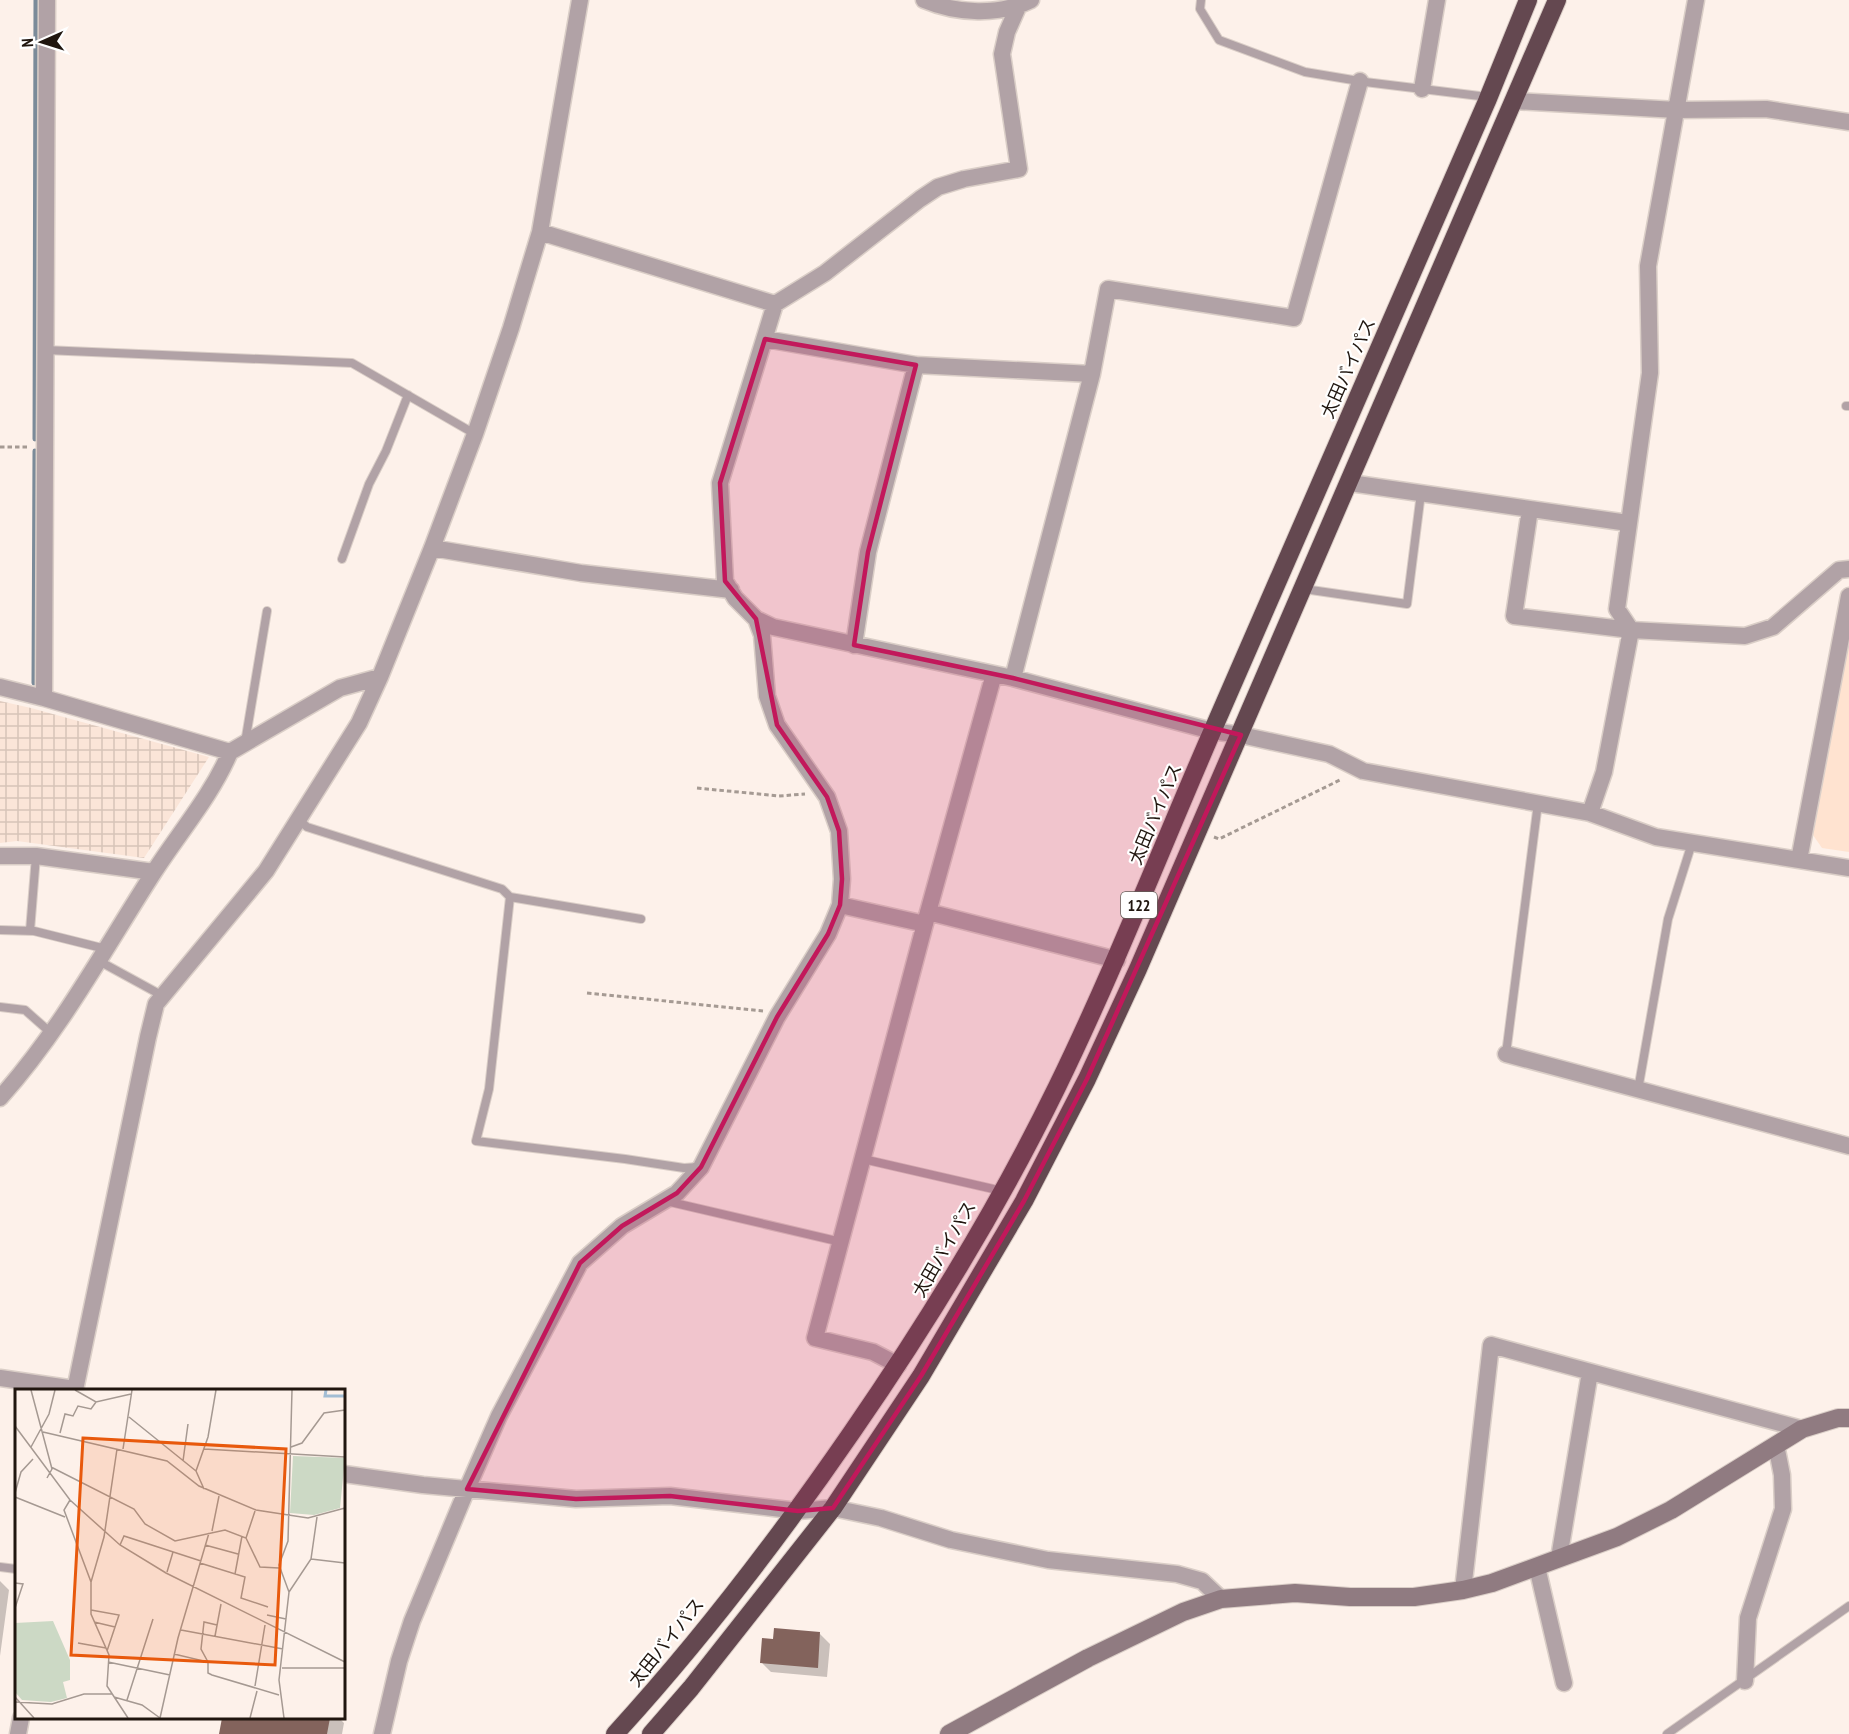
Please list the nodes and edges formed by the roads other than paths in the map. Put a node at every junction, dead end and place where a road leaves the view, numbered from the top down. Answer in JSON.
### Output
{"nodes":[{"id":1,"x":47,"y":0,"type":"edge"},
{"id":2,"x":580,"y":0,"type":"edge"},
{"id":3,"x":924,"y":0,"type":"edge"},
{"id":4,"x":1201,"y":0,"type":"edge"},
{"id":5,"x":1437,"y":0,"type":"edge"},
{"id":6,"x":1528,"y":0,"type":"edge"},
{"id":7,"x":1557,"y":0,"type":"edge"},
{"id":8,"x":1696,"y":0,"type":"edge"},
{"id":9,"x":1024,"y":3,"type":"edge"},
{"id":10,"x":1360,"y":81,"type":"junction"},
{"id":11,"x":1422,"y":89,"type":"junction"},
{"id":12,"x":1488,"y":97,"type":"junction"},
{"id":13,"x":1514,"y":101,"type":"junction"},
{"id":14,"x":1677,"y":110,"type":"junction"},
{"id":15,"x":1849,"y":122,"type":"edge"},
{"id":16,"x":540,"y":232,"type":"junction"},
{"id":17,"x":775,"y":304,"type":"junction"},
{"id":18,"x":765,"y":339,"type":"junction"},
{"id":19,"x":45,"y":350,"type":"junction"},
{"id":20,"x":916,"y":365,"type":"junction"},
{"id":21,"x":1092,"y":374,"type":"junction"},
{"id":22,"x":408,"y":395,"type":"junction"},
{"id":23,"x":475,"y":434,"type":"junction"},
{"id":24,"x":1350,"y":483,"type":"junction"},
{"id":25,"x":1421,"y":493,"type":"junction"},
{"id":26,"x":1530,"y":509,"type":"junction"},
{"id":27,"x":1628,"y":523,"type":"junction"},
{"id":28,"x":432,"y":548,"type":"junction"},
{"id":29,"x":342,"y":559,"type":"dead end"},
{"id":30,"x":1849,"y":569,"type":"edge"},
{"id":31,"x":1304,"y":589,"type":"junction"},
{"id":32,"x":730,"y":590,"type":"junction"},
{"id":33,"x":1849,"y":596,"type":"edge"},
{"id":34,"x":267,"y":610,"type":"dead end"},
{"id":35,"x":756,"y":619,"type":"junction"},
{"id":36,"x":1631,"y":630,"type":"junction"},
{"id":37,"x":854,"y":645,"type":"junction"},
{"id":38,"x":994,"y":674,"type":"junction"},
{"id":39,"x":380,"y":677,"type":"junction"},
{"id":40,"x":1013,"y":678,"type":"junction"},
{"id":41,"x":0,"y":687,"type":"edge"},
{"id":42,"x":44,"y":698,"type":"junction"},
{"id":43,"x":1212,"y":731,"type":"junction"},
{"id":44,"x":1241,"y":735,"type":"junction"},
{"id":45,"x":245,"y":744,"type":"junction"},
{"id":46,"x":230,"y":752,"type":"junction"},
{"id":47,"x":1538,"y":803,"type":"junction"},
{"id":48,"x":1590,"y":813,"type":"junction"},
{"id":49,"x":299,"y":820,"type":"junction"},
{"id":50,"x":1692,"y":843,"type":"junction"},
{"id":51,"x":0,"y":856,"type":"edge"},
{"id":52,"x":36,"y":856,"type":"junction"},
{"id":53,"x":1799,"y":860,"type":"junction"},
{"id":54,"x":1849,"y":868,"type":"edge"},
{"id":55,"x":154,"y":872,"type":"junction"},
{"id":56,"x":510,"y":897,"type":"junction"},
{"id":57,"x":840,"y":906,"type":"junction"},
{"id":58,"x":926,"y":918,"type":"junction"},
{"id":59,"x":641,"y":919,"type":"dead end"},
{"id":60,"x":0,"y":930,"type":"edge"},
{"id":61,"x":30,"y":931,"type":"junction"},
{"id":62,"x":103,"y":955,"type":"junction"},
{"id":63,"x":1117,"y":960,"type":"junction"},
{"id":64,"x":163,"y":996,"type":"junction"},
{"id":65,"x":0,"y":1007,"type":"edge"},
{"id":66,"x":51,"y":1033,"type":"junction"},
{"id":67,"x":1506,"y":1054,"type":"joint"},
{"id":68,"x":1638,"y":1090,"type":"junction"},
{"id":69,"x":0,"y":1098,"type":"edge"},
{"id":70,"x":1849,"y":1146,"type":"edge"},
{"id":71,"x":862,"y":1159,"type":"junction"},
{"id":72,"x":701,"y":1167,"type":"junction"},
{"id":73,"x":1002,"y":1191,"type":"junction"},
{"id":74,"x":665,"y":1200,"type":"junction"},
{"id":75,"x":841,"y":1242,"type":"junction"},
{"id":76,"x":898,"y":1365,"type":"junction"},
{"id":77,"x":1590,"y":1372,"type":"junction"},
{"id":78,"x":0,"y":1378,"type":"edge"},
{"id":79,"x":69,"y":1389,"type":"edge"},
{"id":80,"x":75,"y":1389,"type":"edge"},
{"id":81,"x":1849,"y":1418,"type":"edge"},
{"id":82,"x":1802,"y":1429,"type":"junction"},
{"id":83,"x":1776,"y":1445,"type":"junction"},
{"id":84,"x":345,"y":1474,"type":"edge"},
{"id":85,"x":466,"y":1489,"type":"junction"},
{"id":86,"x":833,"y":1508,"type":"junction"},
{"id":87,"x":798,"y":1511,"type":"junction"},
{"id":88,"x":1559,"y":1558,"type":"junction"},
{"id":89,"x":0,"y":1567,"type":"edge"},
{"id":90,"x":1537,"y":1567,"type":"junction"},
{"id":91,"x":15,"y":1569,"type":"edge"},
{"id":92,"x":1463,"y":1590,"type":"junction"},
{"id":93,"x":1221,"y":1599,"type":"junction"},
{"id":94,"x":1849,"y":1606,"type":"edge"},
{"id":95,"x":1745,"y":1681,"type":"junction"},
{"id":96,"x":1564,"y":1683,"type":"dead end"},
{"id":97,"x":21,"y":1719,"type":"edge"},
{"id":98,"x":18,"y":1734,"type":"edge"},
{"id":99,"x":382,"y":1734,"type":"edge"},
{"id":100,"x":615,"y":1734,"type":"edge"},
{"id":101,"x":651,"y":1734,"type":"edge"},
{"id":102,"x":949,"y":1734,"type":"edge"},
{"id":103,"x":1667,"y":1734,"type":"edge"}],
"edges":[{"from":1,"to":19,"type":"street"},
{"from":2,"to":16,"type":"street"},
{"from":3,"to":9,"type":"street"},
{"from":4,"to":10,"type":"lane"},
{"from":5,"to":11,"type":"street"},
{"from":6,"to":12,"type":"highway","name":"太田バイパス","number":"122"},
{"from":7,"to":13,"type":"highway","number":"122"},
{"from":8,"to":14,"type":"street"},
{"from":9,"to":17,"type":"street"},
{"from":10,"to":11,"type":"lane"},
{"from":10,"to":21,"type":"street"},
{"from":11,"to":12,"type":"lane"},
{"from":12,"to":43,"type":"highway","name":"太田バイパス","number":"122"},
{"from":13,"to":14,"type":"street"},
{"from":13,"to":24,"type":"highway","number":"122"},
{"from":14,"to":15,"type":"street"},
{"from":14,"to":27,"type":"street"},
{"from":16,"to":17,"type":"street"},
{"from":16,"to":23,"type":"street"},
{"from":17,"to":18,"type":"street"},
{"from":18,"to":20,"type":"street"},
{"from":18,"to":32,"type":"street"},
{"from":19,"to":22,"type":"lane"},
{"from":19,"to":42,"type":"street"},
{"from":20,"to":21,"type":"street"},
{"from":20,"to":37,"type":"street"},
{"from":21,"to":40,"type":"street"},
{"from":22,"to":23,"type":"lane"},
{"from":22,"to":29,"type":"lane"},
{"from":23,"to":28,"type":"street"},
{"from":24,"to":25,"type":"street"},
{"from":24,"to":31,"type":"highway","number":"122"},
{"from":25,"to":26,"type":"street"},
{"from":25,"to":31,"type":"lane"},
{"from":26,"to":27,"type":"street"},
{"from":26,"to":36,"type":"street"},
{"from":27,"to":36,"type":"street"},
{"from":28,"to":32,"type":"street"},
{"from":28,"to":39,"type":"street"},
{"from":30,"to":36,"type":"street"},
{"from":31,"to":44,"type":"highway","number":"122"},
{"from":32,"to":35,"type":"street"},
{"from":33,"to":53,"type":"street"},
{"from":34,"to":45,"type":"lane"},
{"from":35,"to":37,"type":"street"},
{"from":35,"to":57,"type":"street"},
{"from":36,"to":48,"type":"street"},
{"from":37,"to":38,"type":"street"},
{"from":38,"to":40,"type":"street"},
{"from":38,"to":58,"type":"street"},
{"from":39,"to":45,"type":"street"},
{"from":39,"to":49,"type":"street"},
{"from":40,"to":43,"type":"street"},
{"from":41,"to":42,"type":"street"},
{"from":42,"to":46,"type":"street"},
{"from":43,"to":44,"type":"street"},
{"from":43,"to":63,"type":"highway","name":"太田バイパス","number":"122"},
{"from":44,"to":47,"type":"street"},
{"from":44,"to":86,"type":"highway","number":"122"},
{"from":45,"to":46,"type":"street"},
{"from":46,"to":55,"type":"street"},
{"from":47,"to":48,"type":"street"},
{"from":47,"to":67,"type":"lane"},
{"from":48,"to":50,"type":"street"},
{"from":49,"to":56,"type":"lane"},
{"from":49,"to":64,"type":"street"},
{"from":50,"to":53,"type":"street"},
{"from":50,"to":68,"type":"lane"},
{"from":51,"to":52,"type":"street"},
{"from":52,"to":55,"type":"street"},
{"from":52,"to":61,"type":"lane"},
{"from":53,"to":54,"type":"street"},
{"from":55,"to":62,"type":"street"},
{"from":56,"to":59,"type":"lane"},
{"from":56,"to":72,"type":"lane"},
{"from":57,"to":58,"type":"street"},
{"from":57,"to":72,"type":"street"},
{"from":58,"to":63,"type":"street"},
{"from":58,"to":71,"type":"street"},
{"from":60,"to":61,"type":"lane"},
{"from":61,"to":62,"type":"lane"},
{"from":62,"to":64,"type":"lane"},
{"from":62,"to":66,"type":"street"},
{"from":63,"to":73,"type":"highway","name":"太田バイパス","number":"122"},
{"from":64,"to":80,"type":"street"},
{"from":65,"to":66,"type":"lane"},
{"from":66,"to":69,"type":"street"},
{"from":67,"to":68,"type":"street"},
{"from":68,"to":70,"type":"street"},
{"from":71,"to":73,"type":"lane"},
{"from":71,"to":75,"type":"street"},
{"from":72,"to":74,"type":"street"},
{"from":73,"to":76,"type":"highway","name":"太田バイパス","number":"122"},
{"from":74,"to":75,"type":"lane"},
{"from":74,"to":85,"type":"street"},
{"from":75,"to":76,"type":"street"},
{"from":76,"to":87,"type":"highway","name":"太田バイパス","number":"122"},
{"from":77,"to":82,"type":"street"},
{"from":77,"to":88,"type":"street"},
{"from":77,"to":92,"type":"street"},
{"from":78,"to":79,"type":"street"},
{"from":81,"to":82,"type":"street"},
{"from":82,"to":83,"type":"street"},
{"from":83,"to":88,"type":"street"},
{"from":83,"to":95,"type":"street"},
{"from":84,"to":85,"type":"street"},
{"from":85,"to":87,"type":"street"},
{"from":85,"to":99,"type":"street"},
{"from":86,"to":87,"type":"street"},
{"from":86,"to":93,"type":"street"},
{"from":86,"to":101,"type":"highway","number":"122"},
{"from":87,"to":100,"type":"highway","name":"太田バイパス","number":"122"},
{"from":88,"to":90,"type":"street"},
{"from":89,"to":91,"type":"lane"},
{"from":90,"to":92,"type":"street"},
{"from":90,"to":96,"type":"street"},
{"from":92,"to":93,"type":"street"},
{"from":93,"to":102,"type":"street"},
{"from":94,"to":95,"type":"lane"},
{"from":95,"to":103,"type":"lane"},
{"from":97,"to":98,"type":"street"}]}
